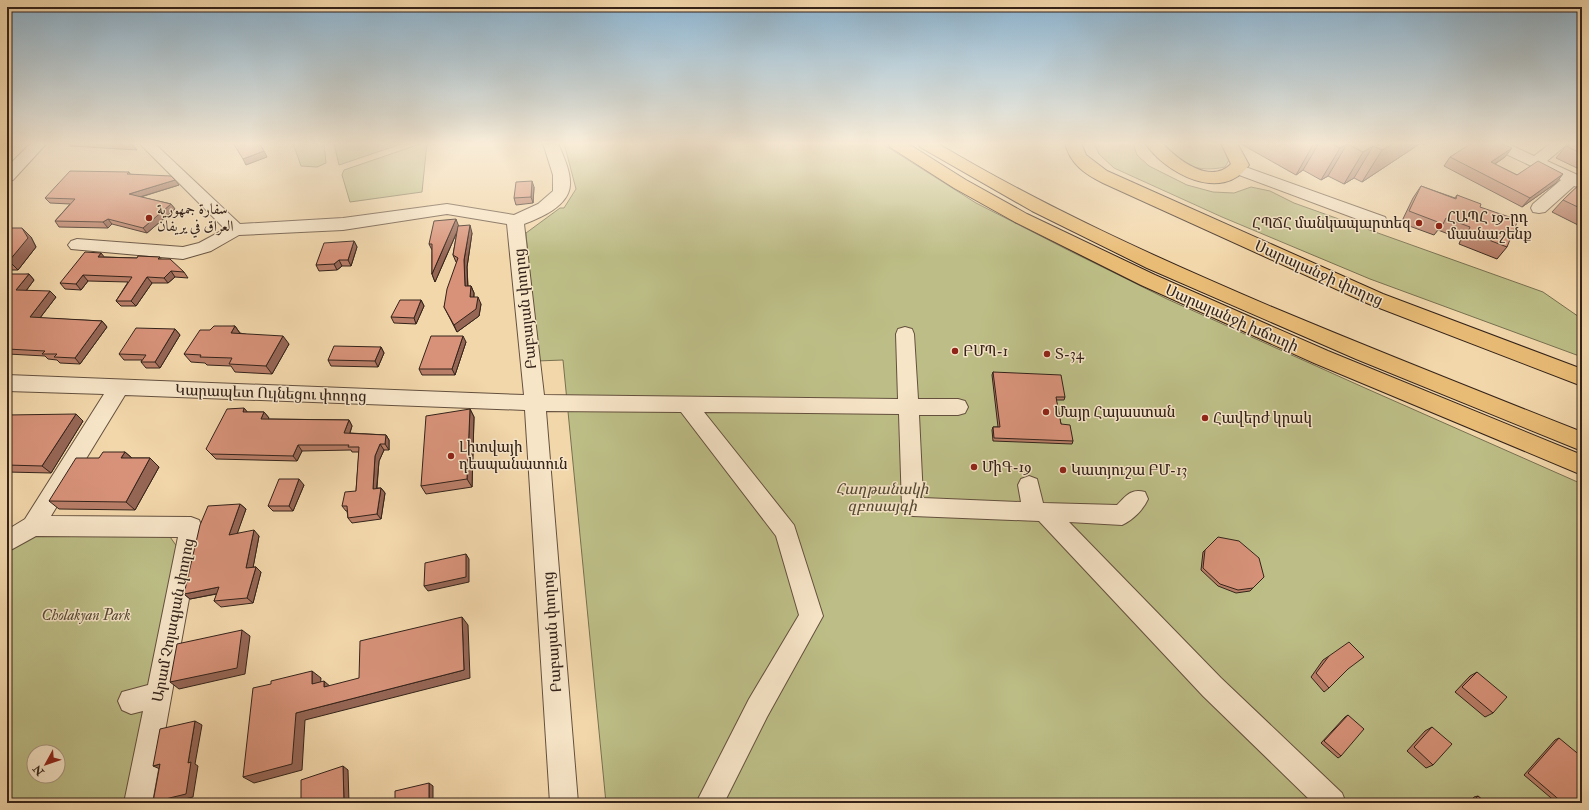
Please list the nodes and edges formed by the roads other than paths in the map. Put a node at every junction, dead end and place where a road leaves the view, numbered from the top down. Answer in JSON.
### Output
{"nodes":[{"id":1,"x":185,"y":181,"type":"edge"},
{"id":2,"x":561,"y":181,"type":"edge"},
{"id":3,"x":955,"y":181,"type":"edge"},
{"id":4,"x":987,"y":181,"type":"edge"},
{"id":5,"x":1115,"y":181,"type":"edge"},
{"id":6,"x":1269,"y":181,"type":"edge"},
{"id":7,"x":1577,"y":181,"type":"edge"},
{"id":8,"x":1539,"y":208,"type":"dead end"},
{"id":9,"x":1379,"y":221,"type":"dead end"},
{"id":10,"x":515,"y":222,"type":"junction"},
{"id":11,"x":236,"y":230,"type":"junction"},
{"id":12,"x":77,"y":245,"type":"dead end"},
{"id":13,"x":905,"y":334,"type":"dead end"},
{"id":14,"x":1582,"y":378,"type":"edge"},
{"id":15,"x":7,"y":383,"type":"edge"},
{"id":16,"x":120,"y":386,"type":"junction"},
{"id":17,"x":535,"y":403,"type":"junction"},
{"id":18,"x":685,"y":403,"type":"junction"},
{"id":19,"x":909,"y":406,"type":"junction"},
{"id":20,"x":958,"y":407,"type":"dead end"},
{"id":21,"x":1582,"y":442,"type":"edge"},
{"id":22,"x":1582,"y":465,"type":"edge"},
{"id":23,"x":1029,"y":485,"type":"dead end"},
{"id":24,"x":1136,"y":499,"type":"dead end"},
{"id":25,"x":1039,"y":512,"type":"junction"},
{"id":26,"x":32,"y":526,"type":"junction"},
{"id":27,"x":7,"y":542,"type":"edge"},
{"id":28,"x":159,"y":695,"type":"junction"},
{"id":29,"x":131,"y":701,"type":"dead end"},
{"id":30,"x":138,"y":803,"type":"edge"},
{"id":31,"x":564,"y":803,"type":"edge"},
{"id":32,"x":710,"y":803,"type":"edge"},
{"id":33,"x":1332,"y":803,"type":"edge"}],
"edges":[{"from":1,"to":11,"type":"street"},
{"from":2,"to":10,"type":"street"},
{"from":3,"to":22,"type":"main road","name":"Սարալանջի խճուղի"},
{"from":4,"to":21,"type":"main road","name":"Սարալանջի խճուղի"},
{"from":5,"to":14,"type":"main road","name":"Սարալանջի փողոց"},
{"from":6,"to":9,"type":"street"},
{"from":7,"to":8,"type":"street"},
{"from":10,"to":11,"type":"street"},
{"from":10,"to":17,"type":"street","name":"Բաբայան փողոց"},
{"from":11,"to":12,"type":"street"},
{"from":13,"to":19,"type":"street"},
{"from":15,"to":16,"type":"street","name":"Կարապետ Ուլնեցու փողոց"},
{"from":16,"to":17,"type":"street","name":"Կարապետ Ուլնեցու փողոց"},
{"from":16,"to":26,"type":"street"},
{"from":17,"to":18,"type":"street","name":"Կարապետ Ուլնեցու փողոց"},
{"from":17,"to":31,"type":"street","name":"Բաբայան փողոց"},
{"from":18,"to":19,"type":"street","name":"Կարապետ Ուլնեցու փողոց"},
{"from":18,"to":32,"type":"street"},
{"from":19,"to":20,"type":"street","name":"Կարապետ Ուլնեցու փողոց"},
{"from":19,"to":25,"type":"street"},
{"from":23,"to":25,"type":"street"},
{"from":24,"to":25,"type":"street"},
{"from":25,"to":33,"type":"street"},
{"from":26,"to":27,"type":"street"},
{"from":26,"to":28,"type":"street","name":"Արամ Չոլագյան փողոց"},
{"from":28,"to":29,"type":"street"},
{"from":28,"to":30,"type":"street","name":"Արամ Չոլագյան փողոց"}]}
